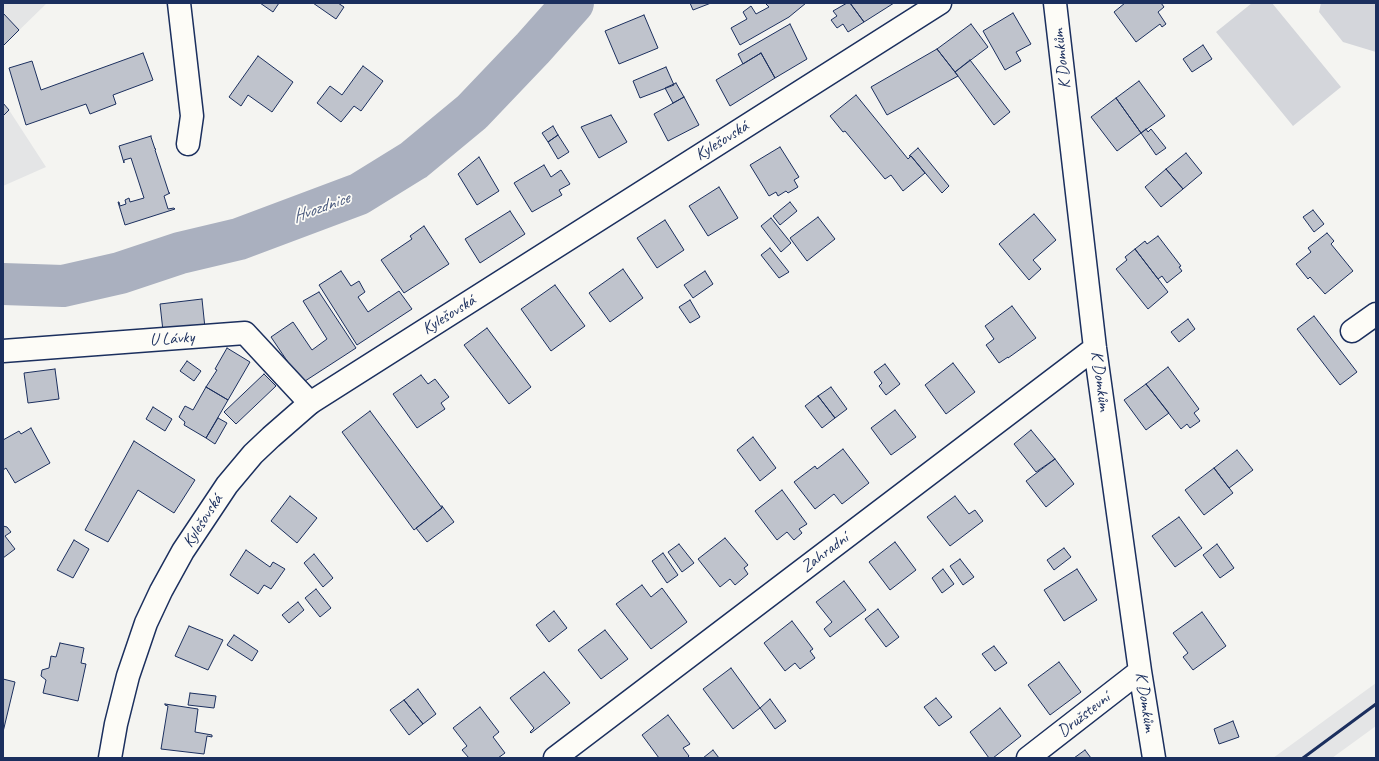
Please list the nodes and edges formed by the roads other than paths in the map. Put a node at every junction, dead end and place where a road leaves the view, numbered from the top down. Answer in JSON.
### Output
{"nodes":[{"id":1,"x":179,"y":3,"type":"edge"},
{"id":2,"x":940,"y":3,"type":"edge"},
{"id":3,"x":1055,"y":3,"type":"edge"},
{"id":4,"x":188,"y":144,"type":"dead end"},
{"id":5,"x":1376,"y":314,"type":"edge"},
{"id":6,"x":1352,"y":332,"type":"dead end"},
{"id":7,"x":1095,"y":348,"type":"junction"},
{"id":8,"x":3,"y":351,"type":"edge"},
{"id":9,"x":310,"y":403,"type":"junction"},
{"id":10,"x":1140,"y":671,"type":"junction"},
{"id":11,"x":110,"y":758,"type":"edge"},
{"id":12,"x":555,"y":758,"type":"edge"},
{"id":13,"x":1028,"y":758,"type":"edge"},
{"id":14,"x":1154,"y":758,"type":"edge"}],
"edges":[{"from":1,"to":4,"type":"street"},
{"from":2,"to":9,"type":"street","name":"Kylešovská"},
{"from":3,"to":7,"type":"street","name":"K Domkům"},
{"from":5,"to":6,"type":"street"},
{"from":7,"to":10,"type":"street","name":"K Domkům"},
{"from":7,"to":12,"type":"street","name":"Zahradní"},
{"from":8,"to":9,"type":"street","name":"U Lávky"},
{"from":9,"to":11,"type":"street","name":"Kylešovská"},
{"from":10,"to":13,"type":"street","name":"Družstevní"},
{"from":10,"to":14,"type":"street","name":"K Domkům"}]}
